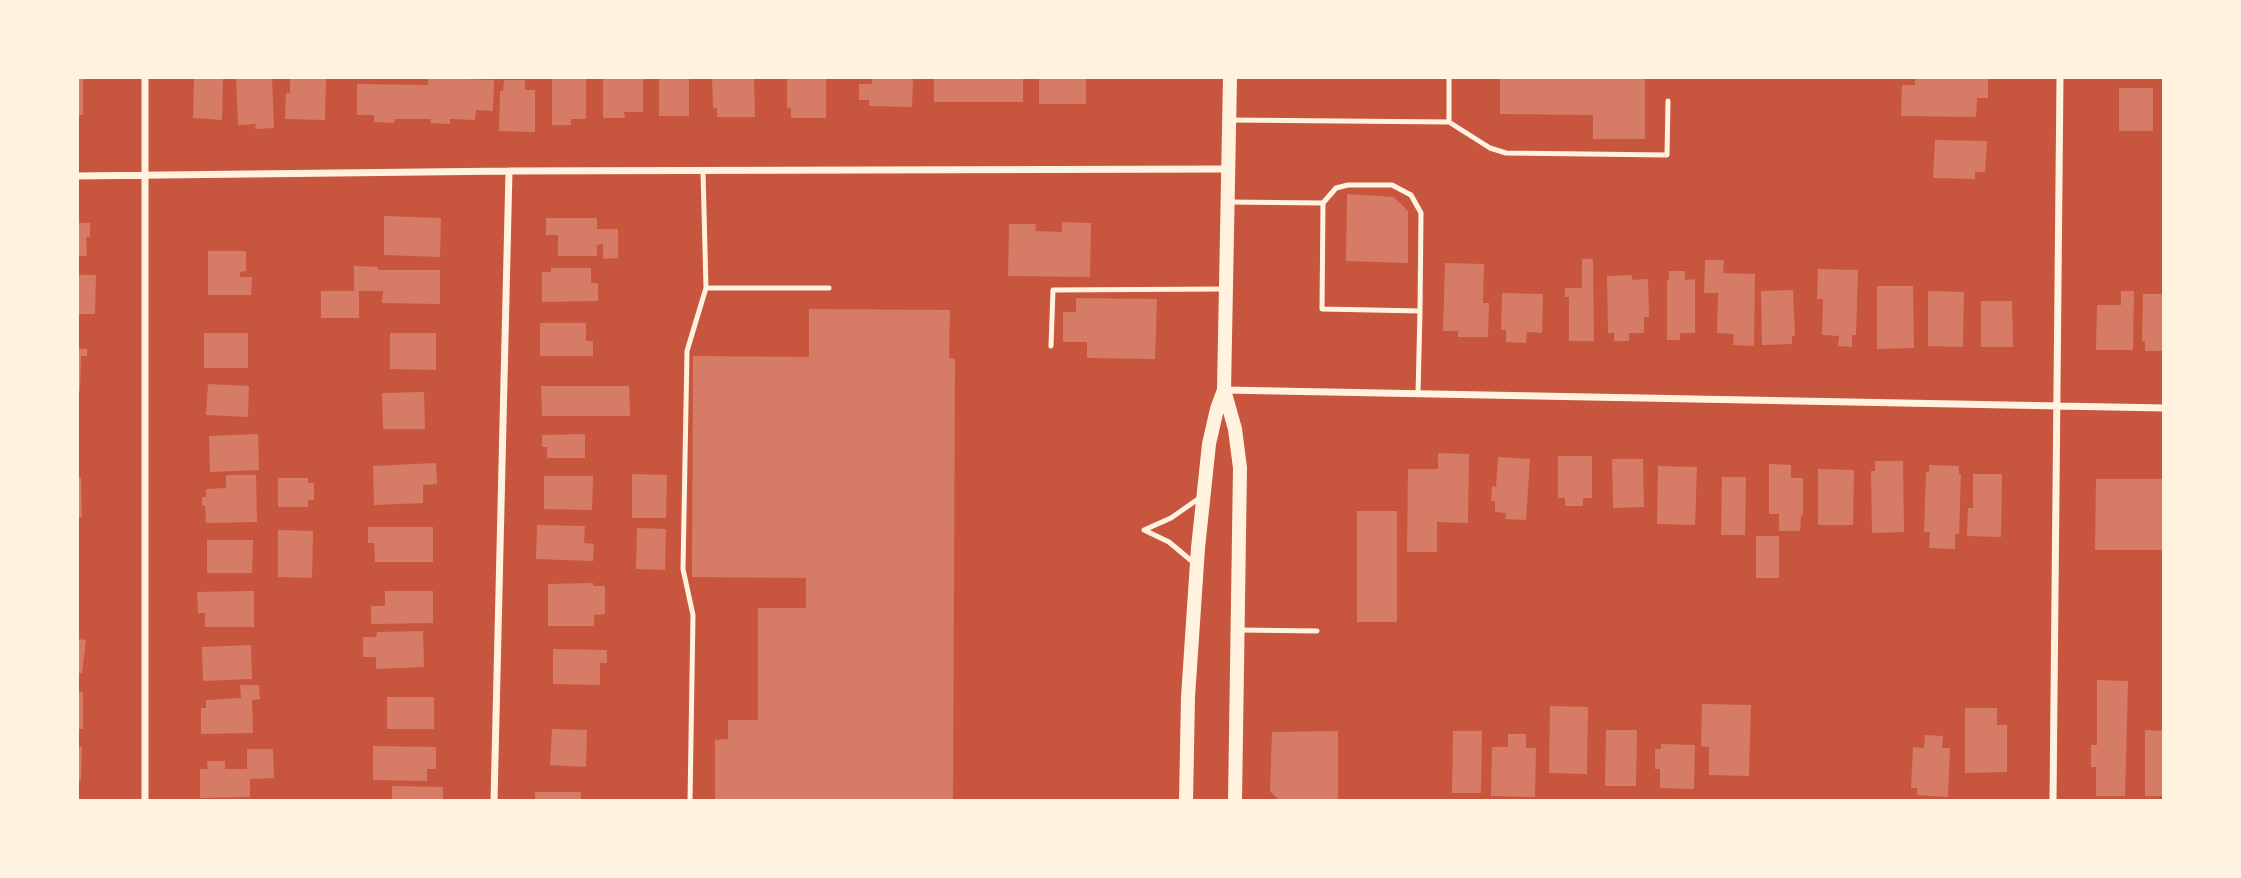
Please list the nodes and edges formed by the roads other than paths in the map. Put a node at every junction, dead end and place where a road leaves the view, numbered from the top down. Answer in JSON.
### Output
{"nodes":[{"id":1,"x":145,"y":77,"type":"edge"},
{"id":2,"x":1230,"y":77,"type":"edge"},
{"id":3,"x":1449,"y":77,"type":"edge"},
{"id":4,"x":2060,"y":77,"type":"edge"},
{"id":5,"x":1668,"y":101,"type":"dead end"},
{"id":6,"x":1229,"y":120,"type":"junction"},
{"id":7,"x":1449,"y":122,"type":"junction"},
{"id":8,"x":1228,"y":169,"type":"junction"},
{"id":9,"x":703,"y":171,"type":"junction"},
{"id":10,"x":509,"y":172,"type":"junction"},
{"id":11,"x":77,"y":176,"type":"edge"},
{"id":12,"x":146,"y":176,"type":"junction"},
{"id":13,"x":1228,"y":202,"type":"junction"},
{"id":14,"x":1323,"y":203,"type":"junction"},
{"id":15,"x":706,"y":288,"type":"junction"},
{"id":16,"x":829,"y":288,"type":"dead end"},
{"id":17,"x":1227,"y":289,"type":"junction"},
{"id":18,"x":1420,"y":311,"type":"junction"},
{"id":19,"x":1051,"y":346,"type":"dead end"},
{"id":20,"x":1224,"y":390,"type":"junction"},
{"id":21,"x":1418,"y":394,"type":"junction"},
{"id":22,"x":2056,"y":407,"type":"junction"},
{"id":23,"x":2164,"y":408,"type":"edge"},
{"id":24,"x":1203,"y":495,"type":"junction"},
{"id":25,"x":1197,"y":566,"type":"junction"},
{"id":26,"x":1237,"y":630,"type":"junction"},
{"id":27,"x":1317,"y":631,"type":"dead end"},
{"id":28,"x":145,"y":801,"type":"edge"},
{"id":29,"x":494,"y":801,"type":"edge"},
{"id":30,"x":691,"y":801,"type":"edge"},
{"id":31,"x":1186,"y":801,"type":"edge"},
{"id":32,"x":1235,"y":801,"type":"edge"},
{"id":33,"x":2053,"y":801,"type":"edge"}],
"edges":[{"from":1,"to":12,"type":"street"},
{"from":2,"to":6,"type":"main road"},
{"from":3,"to":7,"type":"lane"},
{"from":4,"to":22,"type":"street"},
{"from":5,"to":7,"type":"lane"},
{"from":6,"to":7,"type":"lane"},
{"from":6,"to":8,"type":"main road"},
{"from":8,"to":9,"type":"street"},
{"from":8,"to":13,"type":"main road"},
{"from":9,"to":10,"type":"street"},
{"from":9,"to":15,"type":"lane"},
{"from":10,"to":12,"type":"street"},
{"from":10,"to":29,"type":"street"},
{"from":11,"to":12,"type":"street"},
{"from":12,"to":28,"type":"street"},
{"from":13,"to":14,"type":"lane"},
{"from":13,"to":17,"type":"main road"},
{"from":14,"to":18,"type":"lane"},
{"from":14,"to":18,"type":"lane"},
{"from":15,"to":16,"type":"lane"},
{"from":15,"to":30,"type":"lane"},
{"from":17,"to":19,"type":"lane"},
{"from":17,"to":20,"type":"main road"},
{"from":18,"to":21,"type":"lane"},
{"from":20,"to":21,"type":"street"},
{"from":20,"to":24,"type":"main road"},
{"from":20,"to":26,"type":"main road"},
{"from":21,"to":22,"type":"street"},
{"from":22,"to":23,"type":"street"},
{"from":22,"to":33,"type":"street"},
{"from":24,"to":25,"type":"main road"},
{"from":24,"to":25,"type":"lane"},
{"from":25,"to":31,"type":"main road"},
{"from":26,"to":27,"type":"lane"},
{"from":26,"to":32,"type":"main road"}]}
